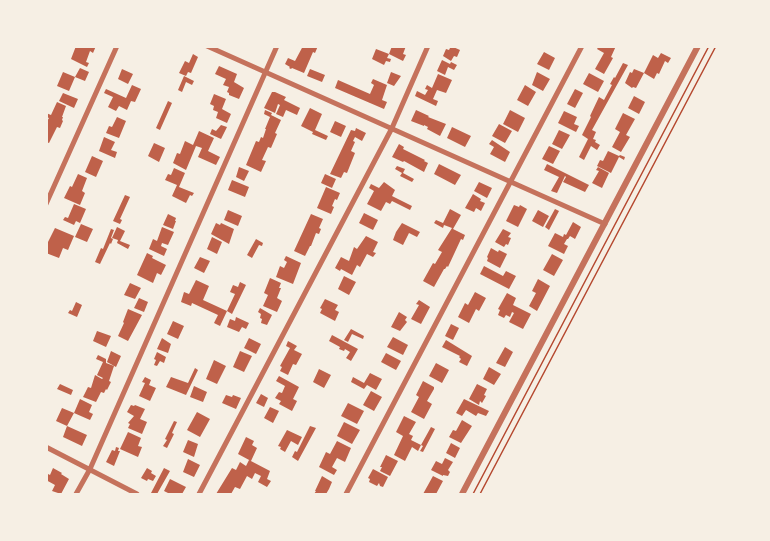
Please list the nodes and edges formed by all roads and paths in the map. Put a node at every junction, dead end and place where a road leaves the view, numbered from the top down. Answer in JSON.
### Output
{"nodes":[{"id":1,"x":117,"y":46,"type":"edge"},
{"id":2,"x":207,"y":46,"type":"edge"},
{"id":3,"x":277,"y":46,"type":"edge"},
{"id":4,"x":428,"y":46,"type":"edge"},
{"id":5,"x":582,"y":46,"type":"edge"},
{"id":6,"x":698,"y":46,"type":"edge"},
{"id":7,"x":709,"y":46,"type":"edge"},
{"id":8,"x":716,"y":46,"type":"edge"},
{"id":9,"x":266,"y":73,"type":"junction"},
{"id":10,"x":392,"y":128,"type":"junction"},
{"id":11,"x":511,"y":182,"type":"junction"},
{"id":12,"x":46,"y":204,"type":"edge"},
{"id":13,"x":605,"y":224,"type":"junction"},
{"id":14,"x":46,"y":447,"type":"edge"},
{"id":15,"x":90,"y":469,"type":"junction"},
{"id":16,"x":76,"y":495,"type":"edge"},
{"id":17,"x":137,"y":495,"type":"edge"},
{"id":18,"x":199,"y":495,"type":"edge"},
{"id":19,"x":346,"y":495,"type":"edge"},
{"id":20,"x":462,"y":495,"type":"edge"},
{"id":21,"x":473,"y":495,"type":"edge"},
{"id":22,"x":480,"y":495,"type":"edge"}],
"edges":[{"from":1,"to":12,"type":"street"},
{"from":2,"to":9,"type":"street"},
{"from":3,"to":9,"type":"street"},
{"from":4,"to":10,"type":"street"},
{"from":5,"to":11,"type":"street"},
{"from":6,"to":13,"type":"street"},
{"from":7,"to":21,"type":"path"},
{"from":8,"to":22,"type":"path"},
{"from":9,"to":10,"type":"street"},
{"from":9,"to":15,"type":"street"},
{"from":10,"to":11,"type":"street"},
{"from":10,"to":18,"type":"street"},
{"from":11,"to":13,"type":"street"},
{"from":11,"to":19,"type":"street"},
{"from":13,"to":20,"type":"street"},
{"from":14,"to":15,"type":"street"},
{"from":15,"to":16,"type":"street"},
{"from":15,"to":17,"type":"street"}]}
